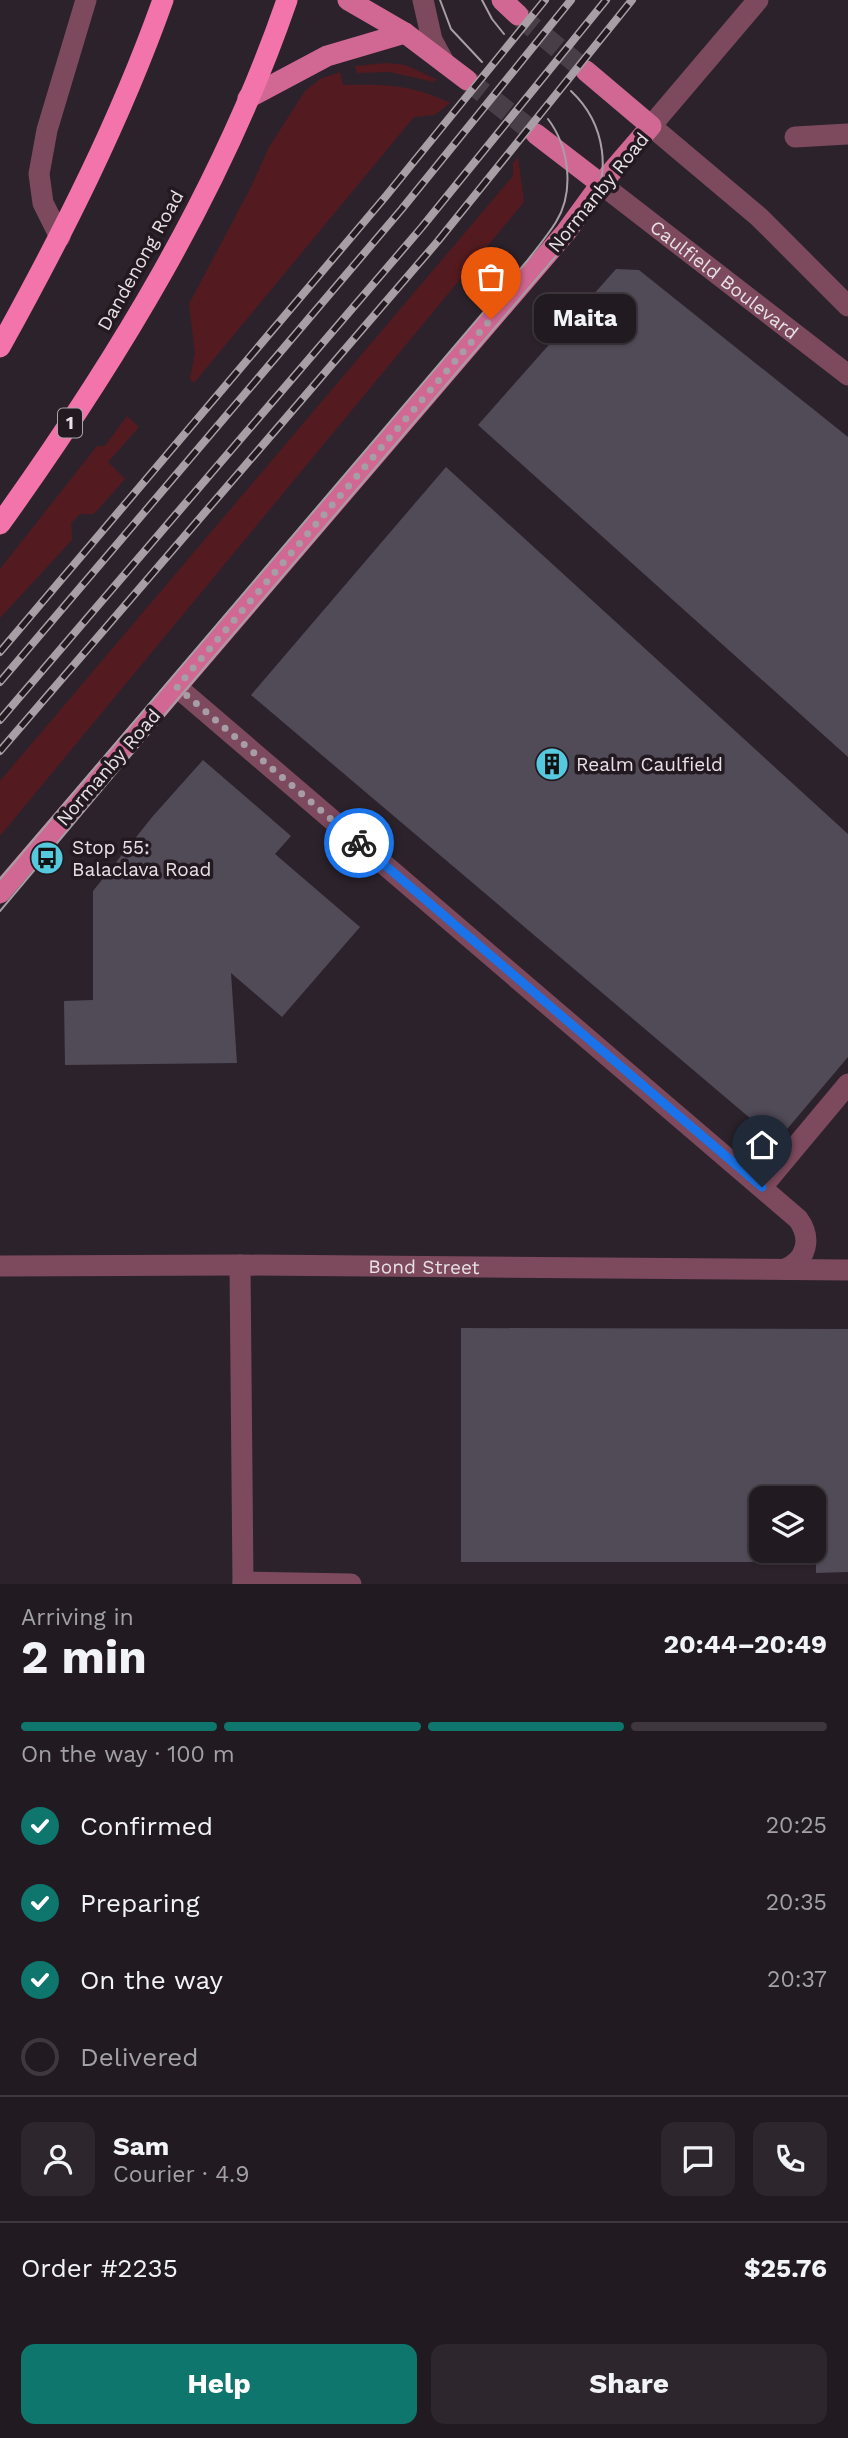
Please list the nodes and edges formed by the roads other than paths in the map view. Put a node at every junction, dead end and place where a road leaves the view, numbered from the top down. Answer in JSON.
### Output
{"nodes":[{"id":1,"x":86,"y":0,"type":"edge"},
{"id":2,"x":163,"y":0,"type":"edge"},
{"id":3,"x":287,"y":0,"type":"edge"},
{"id":4,"x":348,"y":0,"type":"edge"},
{"id":5,"x":422,"y":0,"type":"edge"},
{"id":6,"x":758,"y":0,"type":"edge"},
{"id":7,"x":405,"y":33,"type":"junction"},
{"id":8,"x":444,"y":62,"type":"junction"},
{"id":9,"x":586,"y":71,"type":"tunnel mouth"},
{"id":10,"x":467,"y":80,"type":"tunnel mouth"},
{"id":11,"x":248,"y":98,"type":"junction"},
{"id":12,"x":651,"y":126,"type":"junction"},
{"id":13,"x":536,"y":134,"type":"tunnel mouth"},
{"id":14,"x":848,"y":134,"type":"edge"},
{"id":15,"x":795,"y":137,"type":"dead end"},
{"id":16,"x":601,"y":184,"type":"junction"},
{"id":17,"x":60,"y":237,"type":"junction"},
{"id":18,"x":848,"y":306,"type":"edge"},
{"id":19,"x":0,"y":347,"type":"edge"},
{"id":20,"x":848,"y":375,"type":"edge"},
{"id":21,"x":0,"y":524,"type":"edge"},
{"id":22,"x":177,"y":687,"type":"junction"},
{"id":23,"x":0,"y":893,"type":"edge"},
{"id":24,"x":848,"y":1084,"type":"edge"},
{"id":25,"x":762,"y":1187,"type":"junction"},
{"id":26,"x":240,"y":1265,"type":"junction"},
{"id":27,"x":0,"y":1266,"type":"edge"},
{"id":28,"x":785,"y":1269,"type":"junction"},
{"id":29,"x":848,"y":1270,"type":"edge"},
{"id":30,"x":243,"y":1583,"type":"edge"},
{"id":31,"x":351,"y":1584,"type":"edge"}],
"edges":[{"from":1,"to":17,"type":"street"},
{"from":2,"to":17,"type":"highway"},
{"from":3,"to":11,"type":"highway","name":"Dandenong Road","number":"1"},
{"from":4,"to":7,"type":"main road"},
{"from":5,"to":8,"type":"street"},
{"from":6,"to":12,"type":"street","name":"Normanby Road"},
{"from":7,"to":8,"type":"main road"},
{"from":7,"to":11,"type":"main road"},
{"from":8,"to":10,"type":"main road"},
{"from":9,"to":12,"type":"main road"},
{"from":11,"to":21,"type":"highway","name":"Dandenong Road","number":"1"},
{"from":12,"to":16,"type":"main road","name":"Normanby Road"},
{"from":12,"to":18,"type":"street"},
{"from":13,"to":16,"type":"main road"},
{"from":14,"to":15,"type":"street"},
{"from":16,"to":20,"type":"street","name":"Caulfield Boulevard"},
{"from":16,"to":22,"type":"main road","name":"Normanby Road"},
{"from":17,"to":19,"type":"highway"},
{"from":22,"to":23,"type":"main road","name":"Normanby Road"},
{"from":22,"to":25,"type":"street"},
{"from":24,"to":25,"type":"street"},
{"from":25,"to":28,"type":"street"},
{"from":26,"to":27,"type":"street","name":"Bond Street"},
{"from":26,"to":28,"type":"street","name":"Bond Street"},
{"from":26,"to":30,"type":"street"},
{"from":28,"to":29,"type":"street","name":"Bond Street"},
{"from":30,"to":31,"type":"street"}]}
